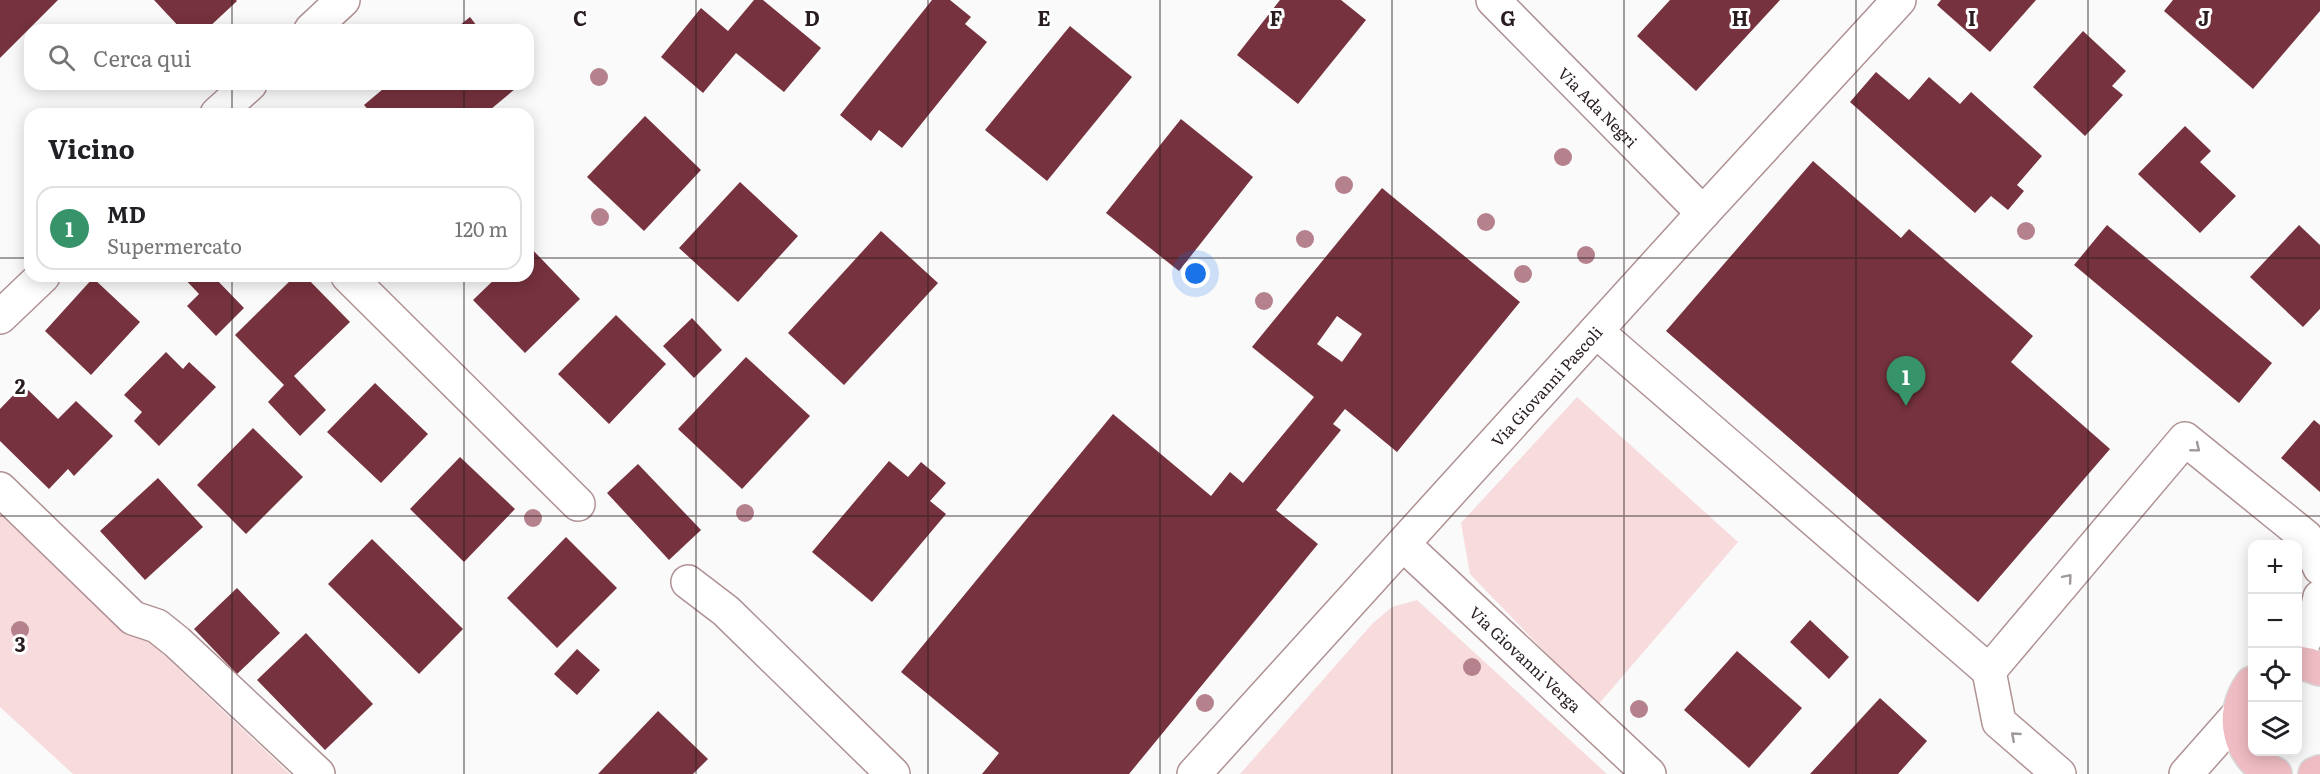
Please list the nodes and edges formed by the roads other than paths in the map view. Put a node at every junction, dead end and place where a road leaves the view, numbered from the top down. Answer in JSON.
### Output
{"nodes":[{"id":1,"x":342,"y":0,"type":"edge"},
{"id":2,"x":1493,"y":0,"type":"edge"},
{"id":3,"x":1899,"y":0,"type":"edge"},
{"id":4,"x":317,"y":24,"type":"edge"},
{"id":5,"x":243,"y":90,"type":"edge"},
{"id":6,"x":224,"y":108,"type":"edge"},
{"id":7,"x":1703,"y":213,"type":"junction"},
{"id":8,"x":38,"y":282,"type":"edge"},
{"id":9,"x":354,"y":282,"type":"edge"},
{"id":10,"x":0,"y":317,"type":"edge"},
{"id":11,"x":1596,"y":331,"type":"junction"},
{"id":12,"x":0,"y":489,"type":"edge"},
{"id":13,"x":578,"y":504,"type":"dead end"},
{"id":14,"x":1403,"y":544,"type":"junction"},
{"id":15,"x":2320,"y":568,"type":"edge"},
{"id":16,"x":688,"y":582,"type":"dead end"},
{"id":17,"x":2320,"y":597,"type":"edge"},
{"id":18,"x":2301,"y":648,"type":"edge"},
{"id":19,"x":2302,"y":664,"type":"edge"},
{"id":20,"x":2320,"y":669,"type":"edge"},
{"id":21,"x":1989,"y":671,"type":"junction"},
{"id":22,"x":2248,"y":690,"type":"edge"},
{"id":23,"x":2239,"y":714,"type":"junction"},
{"id":24,"x":2320,"y":772,"type":"edge"},
{"id":25,"x":318,"y":774,"type":"edge"},
{"id":26,"x":893,"y":774,"type":"edge"},
{"id":27,"x":1194,"y":774,"type":"edge"},
{"id":28,"x":1649,"y":774,"type":"edge"},
{"id":29,"x":2059,"y":774,"type":"edge"},
{"id":30,"x":2186,"y":774,"type":"edge"},
{"id":31,"x":2276,"y":774,"type":"edge"},
{"id":32,"x":2315,"y":774,"type":"edge"}],
"edges":[{"from":1,"to":4,"type":"street"},
{"from":2,"to":7,"type":"street","name":"Via Ada Negri"},
{"from":3,"to":7,"type":"street","name":"Via Giovanni Pascoli"},
{"from":5,"to":6,"type":"street"},
{"from":7,"to":11,"type":"street","name":"Via Giovanni Pascoli"},
{"from":8,"to":10,"type":"street"},
{"from":9,"to":13,"type":"street"},
{"from":11,"to":14,"type":"street","name":"Via Giovanni Pascoli"},
{"from":11,"to":21,"type":"street"},
{"from":12,"to":25,"type":"street"},
{"from":14,"to":27,"type":"street","name":"Via Giovanni Pascoli"},
{"from":14,"to":28,"type":"street","name":"Via Giovanni Verga"},
{"from":21,"to":15,"type":"street","one_way":true},
{"from":16,"to":26,"type":"street"},
{"from":17,"to":18,"type":"street"},
{"from":19,"to":20,"type":"main road"},
{"from":29,"to":21,"type":"street","one_way":true},
{"from":22,"to":23,"type":"main road"},
{"from":23,"to":30,"type":"street"},
{"from":23,"to":31,"type":"main road"},
{"from":24,"to":32,"type":"main road"}]}
